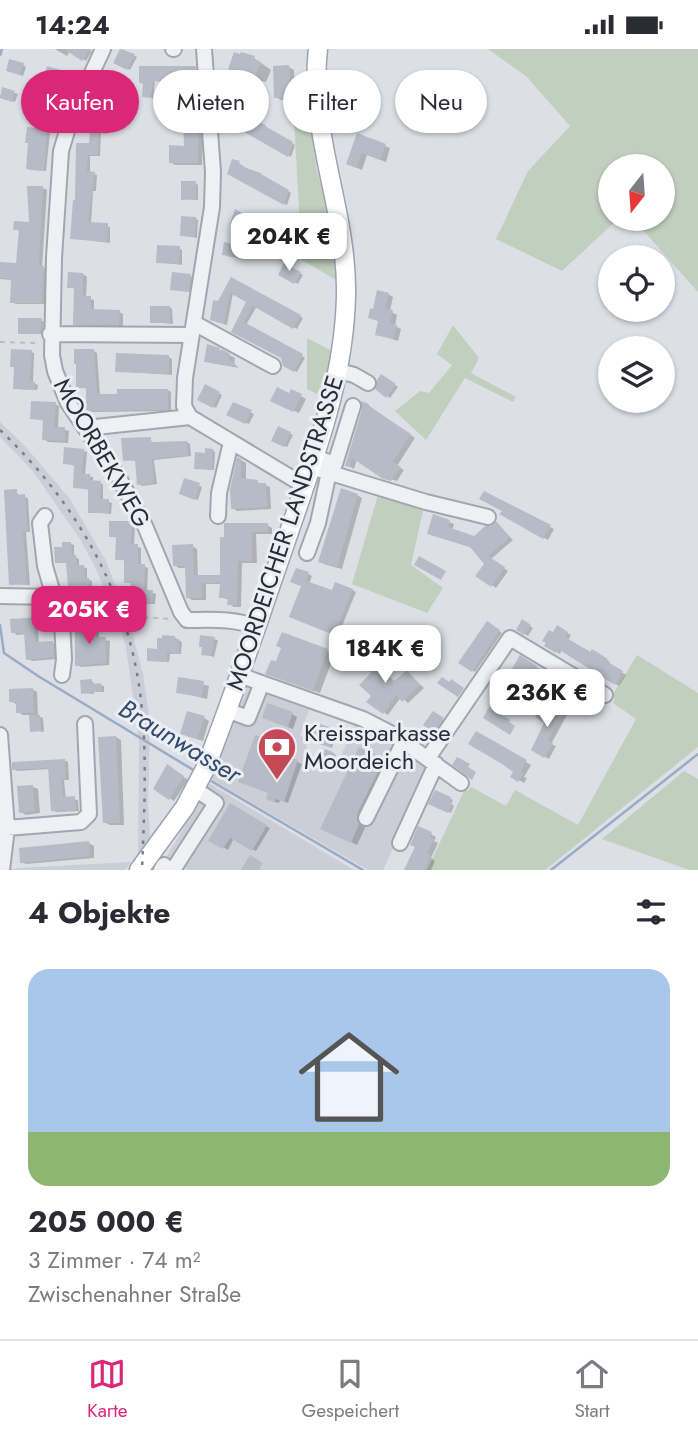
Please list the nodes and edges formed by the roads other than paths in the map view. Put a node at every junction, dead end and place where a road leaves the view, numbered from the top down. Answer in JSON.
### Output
{"nodes":[{"id":1,"x":103,"y":49,"type":"edge"},
{"id":2,"x":204,"y":49,"type":"edge"},
{"id":3,"x":318,"y":49,"type":"edge"},
{"id":4,"x":93,"y":70,"type":"edge"},
{"id":5,"x":65,"y":133,"type":"edge"},
{"id":6,"x":193,"y":329,"type":"junction"},
{"id":7,"x":50,"y":339,"type":"junction"},
{"id":8,"x":273,"y":366,"type":"dead end"},
{"id":9,"x":339,"y":371,"type":"junction"},
{"id":10,"x":368,"y":383,"type":"dead end"},
{"id":11,"x":353,"y":406,"type":"dead end"},
{"id":12,"x":190,"y":417,"type":"junction"},
{"id":13,"x":86,"y":428,"type":"junction"},
{"id":14,"x":231,"y":442,"type":"junction"},
{"id":15,"x":318,"y":465,"type":"junction"},
{"id":16,"x":304,"y":486,"type":"junction"},
{"id":17,"x":45,"y":516,"type":"dead end"},
{"id":18,"x":218,"y":516,"type":"dead end"},
{"id":19,"x":488,"y":517,"type":"dead end"},
{"id":20,"x":307,"y":553,"type":"dead end"},
{"id":21,"x":2,"y":596,"type":"edge"},
{"id":22,"x":54,"y":597,"type":"junction"},
{"id":23,"x":256,"y":627,"type":"junction"},
{"id":24,"x":62,"y":675,"type":"dead end"},
{"id":25,"x":239,"y":675,"type":"junction"},
{"id":26,"x":262,"y":683,"type":"junction"},
{"id":27,"x":605,"y":695,"type":"dead end"},
{"id":28,"x":227,"y":711,"type":"junction"},
{"id":29,"x":85,"y":724,"type":"dead end"},
{"id":30,"x":0,"y":735,"type":"edge"},
{"id":31,"x":404,"y":741,"type":"junction"},
{"id":32,"x":432,"y":761,"type":"junction"},
{"id":33,"x":200,"y":780,"type":"junction"},
{"id":34,"x":461,"y":783,"type":"dead end"},
{"id":35,"x":366,"y":818,"type":"dead end"},
{"id":36,"x":7,"y":828,"type":"junction"},
{"id":37,"x":400,"y":843,"type":"dead end"},
{"id":38,"x":160,"y":867,"type":"edge"},
{"id":39,"x":2,"y":870,"type":"edge"}],
"edges":[{"from":1,"to":4,"type":"street","name":"MOORBEKWEG"},
{"from":2,"to":6,"type":"street"},
{"from":3,"to":9,"type":"main road","name":"MOORDEICHER LANDSTRASSE"},
{"from":5,"to":7,"type":"street","name":"MOORBEKWEG"},
{"from":6,"to":7,"type":"street"},
{"from":6,"to":8,"type":"street"},
{"from":6,"to":12,"type":"street"},
{"from":7,"to":13,"type":"street","name":"MOORBEKWEG"},
{"from":9,"to":10,"type":"street"},
{"from":9,"to":15,"type":"main road","name":"MOORDEICHER LANDSTRASSE"},
{"from":11,"to":15,"type":"street"},
{"from":12,"to":13,"type":"street"},
{"from":12,"to":14,"type":"street"},
{"from":13,"to":23,"type":"street","name":"MOORBEKWEG"},
{"from":14,"to":16,"type":"street"},
{"from":14,"to":18,"type":"street"},
{"from":15,"to":16,"type":"main road","name":"MOORDEICHER LANDSTRASSE"},
{"from":15,"to":19,"type":"street"},
{"from":15,"to":20,"type":"street"},
{"from":16,"to":23,"type":"main road","name":"MOORDEICHER LANDSTRASSE"},
{"from":17,"to":22,"type":"street"},
{"from":21,"to":22,"type":"street"},
{"from":22,"to":24,"type":"street"},
{"from":23,"to":25,"type":"main road","name":"MOORDEICHER LANDSTRASSE"},
{"from":25,"to":26,"type":"street"},
{"from":25,"to":28,"type":"main road","name":"MOORDEICHER LANDSTRASSE"},
{"from":26,"to":28,"type":"street"},
{"from":26,"to":31,"type":"street"},
{"from":27,"to":32,"type":"street"},
{"from":28,"to":33,"type":"main road","name":"MOORDEICHER LANDSTRASSE"},
{"from":29,"to":36,"type":"street"},
{"from":30,"to":36,"type":"street"},
{"from":31,"to":32,"type":"street"},
{"from":31,"to":35,"type":"street"},
{"from":32,"to":34,"type":"street"},
{"from":32,"to":37,"type":"street"},
{"from":33,"to":38,"type":"main road","name":"MOORDEICHER LANDSTRASSE"},
{"from":33,"to":38,"type":"street"},
{"from":36,"to":39,"type":"street"}]}
